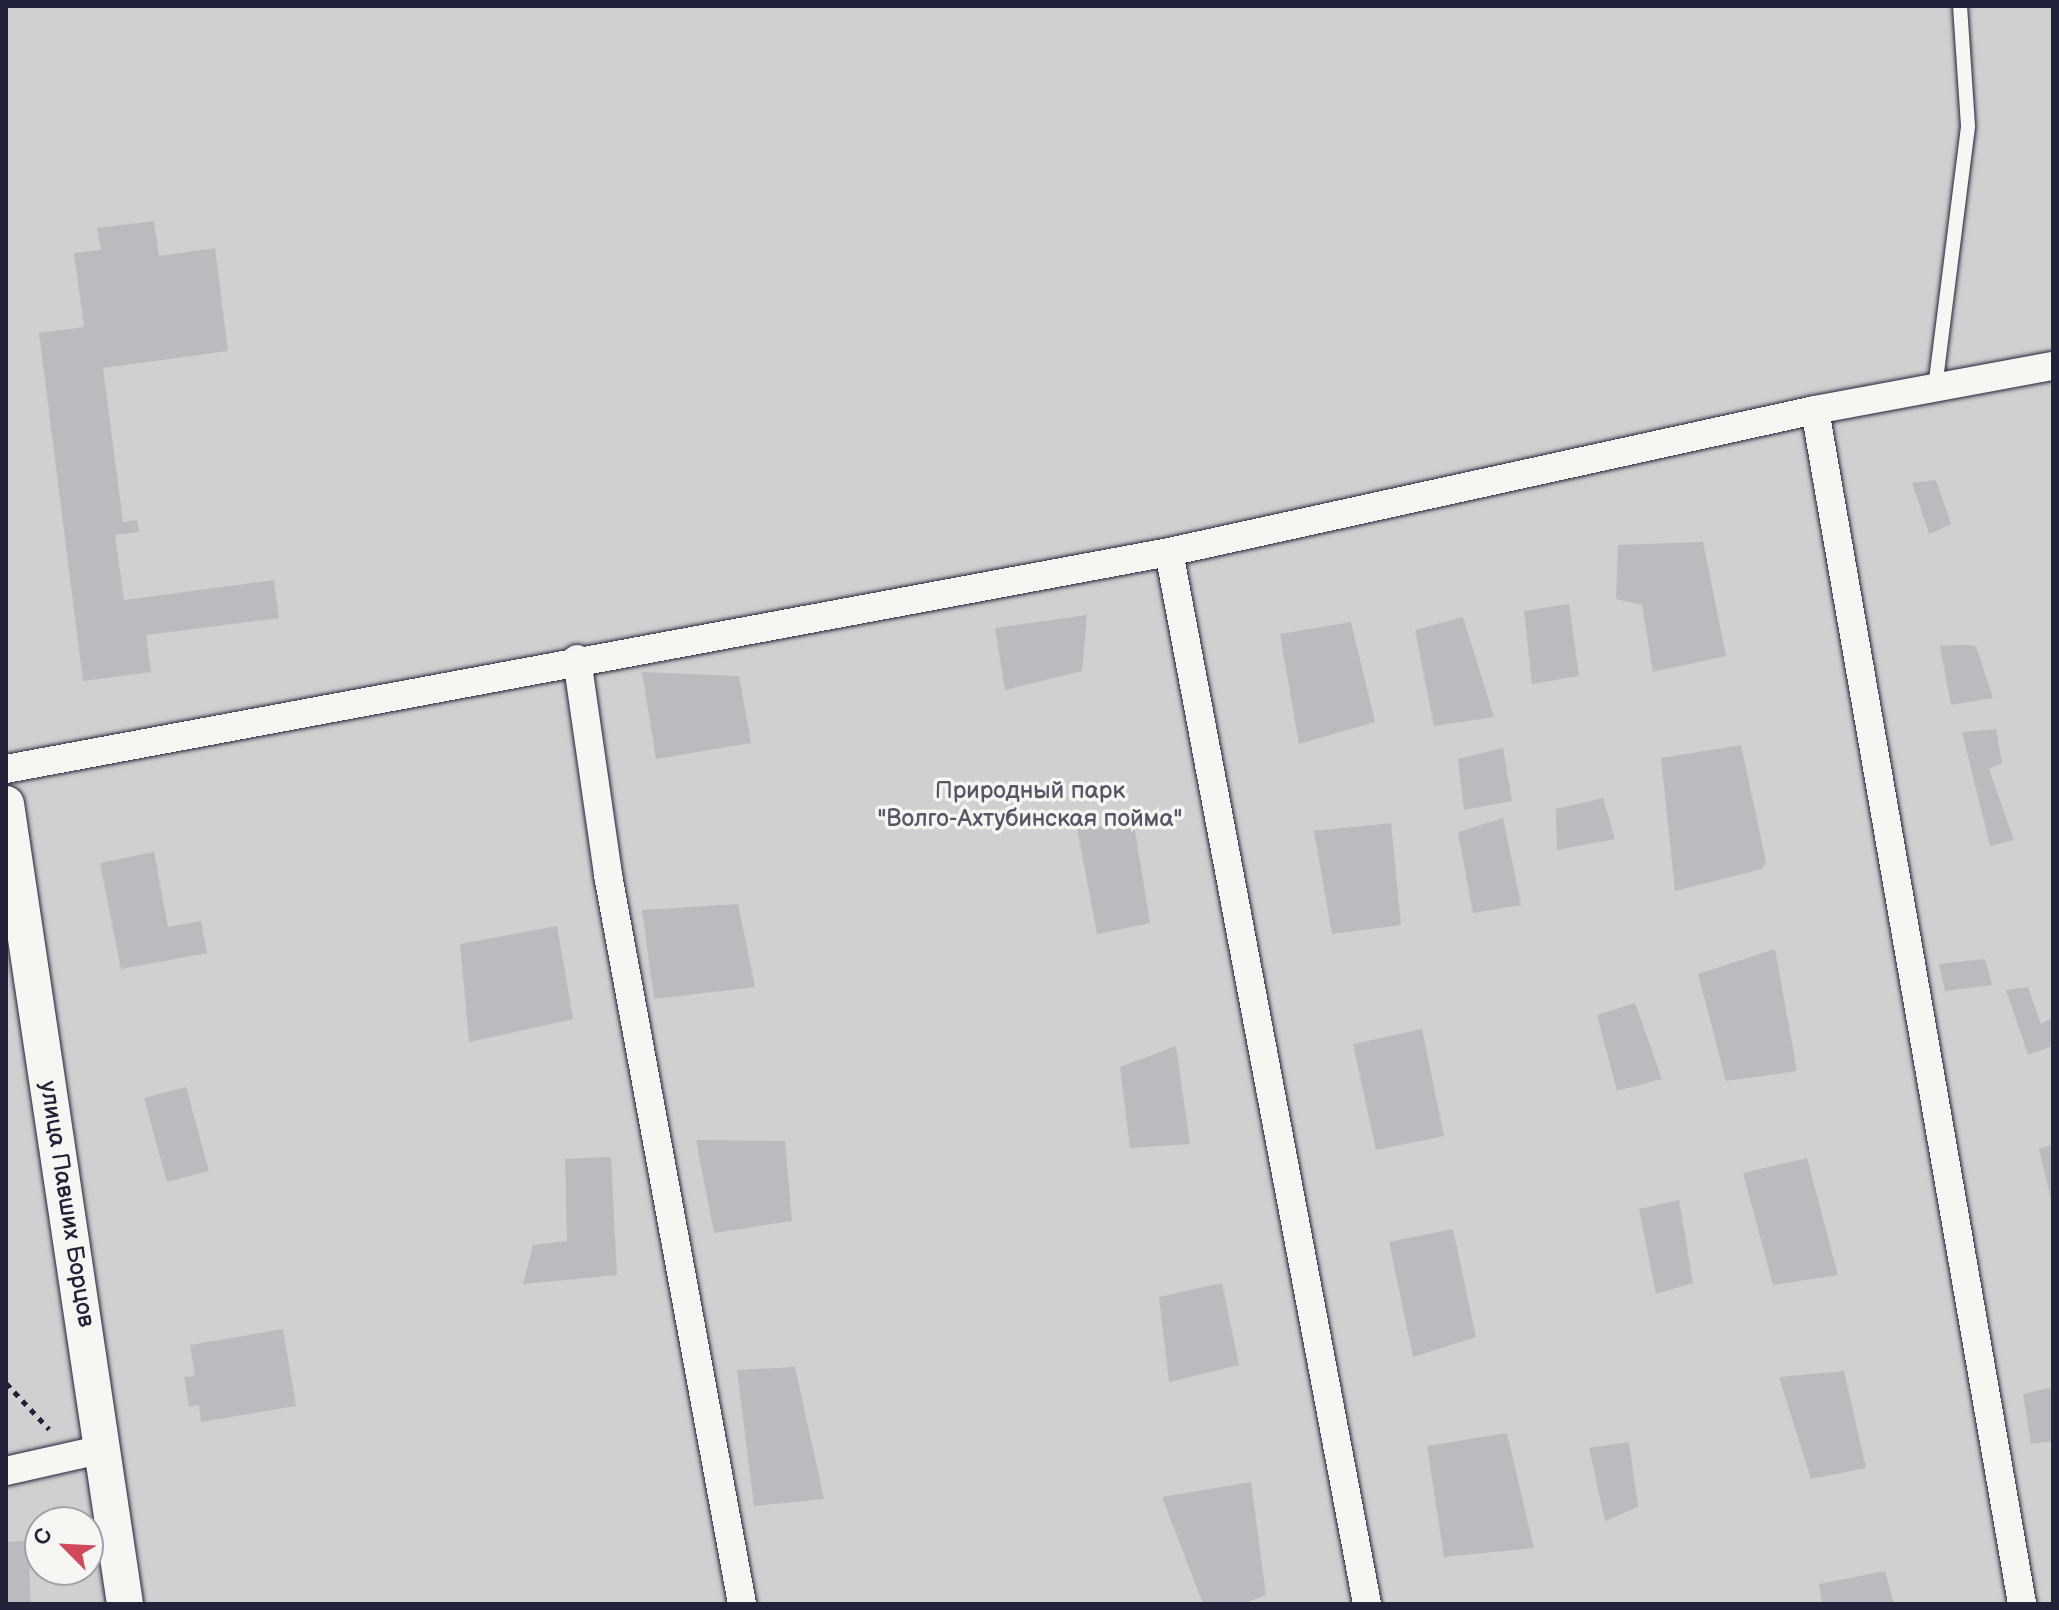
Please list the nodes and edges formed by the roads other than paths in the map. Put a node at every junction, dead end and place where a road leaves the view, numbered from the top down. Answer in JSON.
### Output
{"nodes":[{"id":1,"x":1960,"y":6,"type":"edge"},
{"id":2,"x":2053,"y":366,"type":"edge"},
{"id":3,"x":1935,"y":388,"type":"junction"},
{"id":4,"x":1815,"y":410,"type":"junction"},
{"id":5,"x":1169,"y":552,"type":"junction"},
{"id":6,"x":577,"y":659,"type":"junction"},
{"id":7,"x":6,"y":769,"type":"edge"},
{"id":8,"x":6,"y":804,"type":"edge"},
{"id":9,"x":89,"y":1452,"type":"junction"},
{"id":10,"x":6,"y":1471,"type":"edge"},
{"id":11,"x":125,"y":1604,"type":"edge"},
{"id":12,"x":742,"y":1604,"type":"edge"},
{"id":13,"x":1367,"y":1604,"type":"edge"},
{"id":14,"x":2022,"y":1604,"type":"edge"}],
"edges":[{"from":1,"to":3,"type":"lane"},
{"from":2,"to":3,"type":"street"},
{"from":3,"to":4,"type":"street"},
{"from":4,"to":5,"type":"street"},
{"from":4,"to":14,"type":"street"},
{"from":5,"to":6,"type":"street"},
{"from":5,"to":13,"type":"street"},
{"from":6,"to":7,"type":"street"},
{"from":6,"to":12,"type":"street"},
{"from":8,"to":9,"type":"street","name":"улица Павших Борцов"},
{"from":9,"to":10,"type":"street"},
{"from":9,"to":11,"type":"street","name":"улица Павших Борцов"}]}
